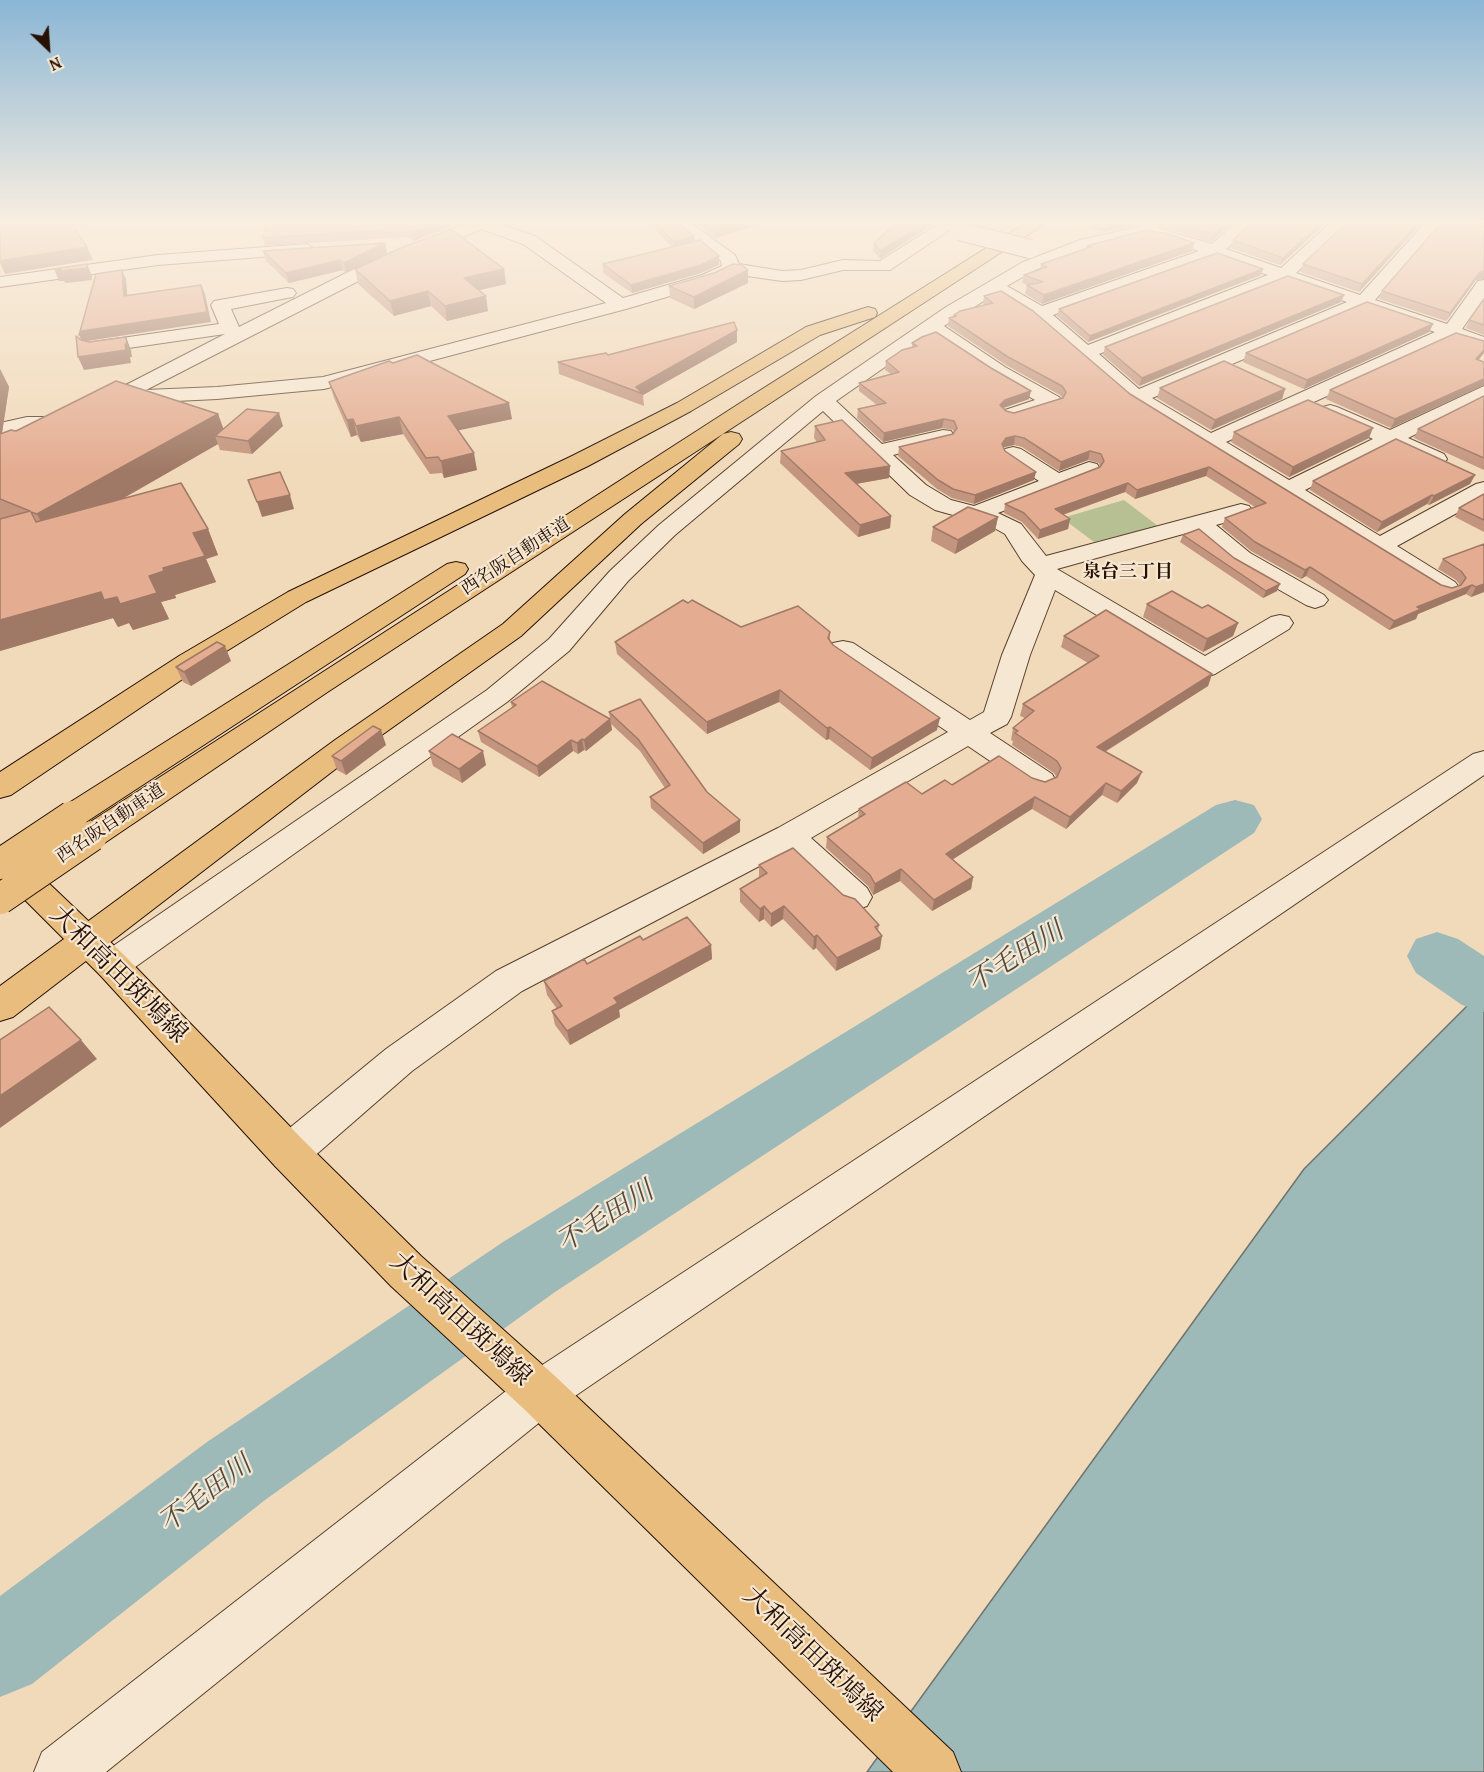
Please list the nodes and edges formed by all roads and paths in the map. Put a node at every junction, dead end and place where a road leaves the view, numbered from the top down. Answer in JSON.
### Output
{"nodes":[{"id":1,"x":220,"y":306,"type":"edge"},
{"id":2,"x":279,"y":306,"type":"edge"},
{"id":3,"x":617,"y":306,"type":"edge"},
{"id":4,"x":894,"y":306,"type":"edge"},
{"id":5,"x":897,"y":306,"type":"edge"},
{"id":6,"x":961,"y":306,"type":"edge"},
{"id":7,"x":1028,"y":306,"type":"edge"},
{"id":8,"x":1061,"y":306,"type":"edge"},
{"id":9,"x":1205,"y":306,"type":"edge"},
{"id":10,"x":1354,"y":306,"type":"edge"},
{"id":11,"x":1374,"y":306,"type":"edge"},
{"id":12,"x":1469,"y":306,"type":"edge"},
{"id":13,"x":1040,"y":313,"type":"junction"},
{"id":14,"x":879,"y":316,"type":"junction"},
{"id":15,"x":931,"y":326,"type":"junction"},
{"id":16,"x":1451,"y":332,"type":"junction"},
{"id":17,"x":1484,"y":343,"type":"edge"},
{"id":18,"x":94,"y":347,"type":"edge"},
{"id":19,"x":1087,"y":352,"type":"junction"},
{"id":20,"x":1222,"y":362,"type":"junction"},
{"id":21,"x":1242,"y":372,"type":"edge"},
{"id":22,"x":1283,"y":390,"type":"edge"},
{"id":23,"x":1484,"y":392,"type":"edge"},
{"id":24,"x":1136,"y":397,"type":"junction"},
{"id":25,"x":115,"y":398,"type":"junction"},
{"id":26,"x":1304,"y":399,"type":"junction"},
{"id":27,"x":823,"y":400,"type":"junction"},
{"id":28,"x":1012,"y":414,"type":"edge"},
{"id":29,"x":64,"y":423,"type":"junction"},
{"id":30,"x":0,"y":430,"type":"edge"},
{"id":31,"x":943,"y":436,"type":"edge"},
{"id":32,"x":1391,"y":438,"type":"junction"},
{"id":33,"x":28,"y":442,"type":"edge"},
{"id":34,"x":1209,"y":442,"type":"junction"},
{"id":35,"x":878,"y":452,"type":"junction"},
{"id":36,"x":1013,"y":453,"type":"edge"},
{"id":37,"x":1453,"y":466,"type":"edge"},
{"id":38,"x":1089,"y":469,"type":"edge"},
{"id":39,"x":1057,"y":482,"type":"junction"},
{"id":40,"x":1480,"y":482,"type":"edge"},
{"id":41,"x":1287,"y":490,"type":"junction"},
{"id":42,"x":1241,"y":511,"type":"edge"},
{"id":43,"x":975,"y":514,"type":"junction"},
{"id":44,"x":1198,"y":522,"type":"junction"},
{"id":45,"x":1380,"y":546,"type":"junction"},
{"id":46,"x":1045,"y":570,"type":"junction"},
{"id":47,"x":1446,"y":587,"type":"edge"},
{"id":48,"x":1315,"y":600,"type":"dead end"},
{"id":49,"x":1280,"y":623,"type":"dead end"},
{"id":50,"x":843,"y":649,"type":"edge"},
{"id":51,"x":970,"y":734,"type":"junction"},
{"id":52,"x":1484,"y":761,"type":"edge"},
{"id":53,"x":1041,"y":781,"type":"edge"},
{"id":54,"x":0,"y":787,"type":"edge"},
{"id":55,"x":82,"y":826,"type":"junction"},
{"id":56,"x":789,"y":837,"type":"junction"},
{"id":57,"x":0,"y":856,"type":"edge"},
{"id":58,"x":0,"y":864,"type":"edge"},
{"id":59,"x":855,"y":897,"type":"edge"},
{"id":60,"x":0,"y":899,"type":"edge"},
{"id":61,"x":99,"y":953,"type":"junction"},
{"id":62,"x":0,"y":1006,"type":"edge"},
{"id":63,"x":289,"y":1153,"type":"junction"},
{"id":64,"x":540,"y":1394,"type":"junction"},
{"id":65,"x":62,"y":1772,"type":"edge"},
{"id":66,"x":933,"y":1772,"type":"edge"}],
"edges":[{"from":1,"to":18,"type":"street"},
{"from":2,"to":25,"type":"street"},
{"from":3,"to":25,"type":"street"},
{"from":4,"to":14,"type":"main road","name":"西名阪自動車道"},
{"from":5,"to":14,"type":"main road","name":"西名阪自動車道"},
{"from":6,"to":15,"type":"street"},
{"from":7,"to":13,"type":"street"},
{"from":8,"to":13,"type":"street"},
{"from":9,"to":19,"type":"street"},
{"from":10,"to":20,"type":"street"},
{"from":11,"to":16,"type":"street"},
{"from":12,"to":16,"type":"street"},
{"from":13,"to":19,"type":"street"},
{"from":14,"to":54,"type":"main road"},
{"from":14,"to":55,"type":"main road","name":"西名阪自動車道"},
{"from":14,"to":55,"type":"main road","name":"西名阪自動車道"},
{"from":14,"to":61,"type":"main road"},
{"from":15,"to":27,"type":"street"},
{"from":15,"to":28,"type":"street"},
{"from":16,"to":17,"type":"street"},
{"from":16,"to":26,"type":"street"},
{"from":19,"to":24,"type":"street"},
{"from":20,"to":21,"type":"street"},
{"from":20,"to":24,"type":"street"},
{"from":22,"to":26,"type":"street"},
{"from":23,"to":32,"type":"street"},
{"from":24,"to":34,"type":"street"},
{"from":25,"to":29,"type":"street"},
{"from":26,"to":32,"type":"street"},
{"from":26,"to":34,"type":"street"},
{"from":27,"to":35,"type":"street"},
{"from":27,"to":61,"type":"street"},
{"from":29,"to":30,"type":"street"},
{"from":29,"to":33,"type":"street"},
{"from":31,"to":35,"type":"street"},
{"from":32,"to":37,"type":"street"},
{"from":32,"to":41,"type":"street"},
{"from":34,"to":41,"type":"street"},
{"from":35,"to":43,"type":"street"},
{"from":36,"to":39,"type":"street"},
{"from":38,"to":39,"type":"street"},
{"from":39,"to":43,"type":"street"},
{"from":40,"to":45,"type":"street"},
{"from":41,"to":45,"type":"street"},
{"from":42,"to":44,"type":"street"},
{"from":43,"to":46,"type":"street"},
{"from":44,"to":46,"type":"street"},
{"from":44,"to":48,"type":"street"},
{"from":45,"to":47,"type":"street"},
{"from":46,"to":49,"type":"street"},
{"from":46,"to":51,"type":"street"},
{"from":50,"to":51,"type":"street"},
{"from":51,"to":53,"type":"street"},
{"from":51,"to":56,"type":"street"},
{"from":52,"to":64,"type":"street"},
{"from":55,"to":58,"type":"main road","name":"西名阪自動車道","bridge":true},
{"from":55,"to":60,"type":"main road","name":"西名阪自動車道","bridge":true},
{"from":56,"to":59,"type":"street"},
{"from":56,"to":63,"type":"street"},
{"from":57,"to":61,"type":"main road","name":"大和高田斑鳩線"},
{"from":61,"to":62,"type":"main road"},
{"from":61,"to":63,"type":"main road","name":"大和高田斑鳩線"},
{"from":63,"to":64,"type":"main road","name":"大和高田斑鳩線"},
{"from":64,"to":65,"type":"street"},
{"from":64,"to":66,"type":"main road","name":"大和高田斑鳩線"}]}
